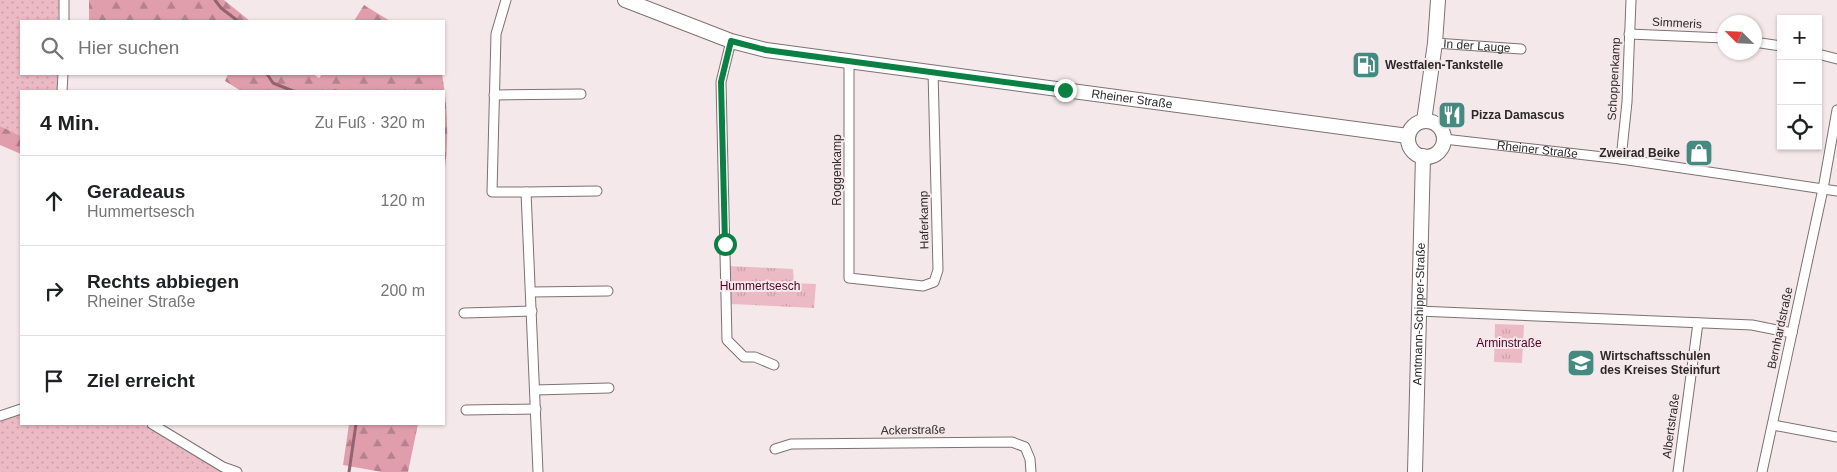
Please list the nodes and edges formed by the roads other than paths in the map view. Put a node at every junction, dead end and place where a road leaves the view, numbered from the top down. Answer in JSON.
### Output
{"nodes":[{"id":1,"x":64,"y":0,"type":"edge"},
{"id":2,"x":506,"y":0,"type":"edge"},
{"id":3,"x":625,"y":0,"type":"edge"},
{"id":4,"x":1438,"y":0,"type":"edge"},
{"id":5,"x":1631,"y":0,"type":"edge"},
{"id":6,"x":64,"y":20,"type":"edge"},
{"id":7,"x":1629,"y":34,"type":"junction"},
{"id":8,"x":1717,"y":38,"type":"edge"},
{"id":9,"x":731,"y":41,"type":"junction"},
{"id":10,"x":1435,"y":43,"type":"junction"},
{"id":11,"x":1762,"y":43,"type":"edge"},
{"id":12,"x":1777,"y":45,"type":"edge"},
{"id":13,"x":1521,"y":49,"type":"dead end"},
{"id":14,"x":1822,"y":55,"type":"edge"},
{"id":15,"x":1837,"y":58,"type":"edge"},
{"id":16,"x":849,"y":61,"type":"junction"},
{"id":17,"x":933,"y":71,"type":"junction"},
{"id":18,"x":63,"y":75,"type":"edge"},
{"id":19,"x":62,"y":90,"type":"edge"},
{"id":20,"x":581,"y":94,"type":"dead end"},
{"id":21,"x":494,"y":95,"type":"junction"},
{"id":22,"x":1837,"y":110,"type":"edge"},
{"id":23,"x":1424,"y":121,"type":"junction"},
{"id":24,"x":1408,"y":136,"type":"junction"},
{"id":25,"x":1444,"y":139,"type":"junction"},
{"id":26,"x":1423,"y":156,"type":"junction"},
{"id":27,"x":1621,"y":159,"type":"junction"},
{"id":28,"x":1823,"y":189,"type":"junction"},
{"id":29,"x":597,"y":191,"type":"dead end"},
{"id":30,"x":1837,"y":191,"type":"edge"},
{"id":31,"x":526,"y":192,"type":"junction"},
{"id":32,"x":849,"y":278,"type":"joint"},
{"id":33,"x":608,"y":291,"type":"dead end"},
{"id":34,"x":531,"y":292,"type":"junction"},
{"id":35,"x":532,"y":311,"type":"junction"},
{"id":36,"x":1418,"y":311,"type":"junction"},
{"id":37,"x":464,"y":313,"type":"dead end"},
{"id":38,"x":1698,"y":323,"type":"junction"},
{"id":39,"x":1792,"y":333,"type":"junction"},
{"id":40,"x":774,"y":365,"type":"dead end"},
{"id":41,"x":609,"y":388,"type":"dead end"},
{"id":42,"x":535,"y":390,"type":"junction"},
{"id":43,"x":536,"y":408,"type":"junction"},
{"id":44,"x":20,"y":409,"type":"edge"},
{"id":45,"x":466,"y":410,"type":"dead end"},
{"id":46,"x":0,"y":416,"type":"edge"},
{"id":47,"x":154,"y":425,"type":"edge"},
{"id":48,"x":1773,"y":425,"type":"junction"},
{"id":49,"x":1837,"y":436,"type":"edge"},
{"id":50,"x":775,"y":449,"type":"dead end"},
{"id":51,"x":237,"y":472,"type":"edge"},
{"id":52,"x":538,"y":472,"type":"edge"},
{"id":53,"x":1030,"y":472,"type":"edge"},
{"id":54,"x":1415,"y":472,"type":"edge"},
{"id":55,"x":1678,"y":472,"type":"edge"},
{"id":56,"x":1762,"y":472,"type":"edge"}],
"edges":[{"from":1,"to":6,"type":"street"},
{"from":2,"to":21,"type":"street"},
{"from":3,"to":9,"type":"street","name":"Rheiner Straße"},
{"from":4,"to":10,"type":"street","name":"In der Lauge"},
{"from":5,"to":7,"type":"street","name":"Schoppenkamp"},
{"from":7,"to":8,"type":"street","name":"Simmeris"},
{"from":7,"to":27,"type":"street","name":"Schoppenkamp"},
{"from":9,"to":16,"type":"street","name":"Rheiner Straße"},
{"from":9,"to":40,"type":"street"},
{"from":10,"to":13,"type":"street","name":"In der Lauge"},
{"from":10,"to":23,"type":"street","name":"In der Lauge"},
{"from":11,"to":12,"type":"street"},
{"from":14,"to":15,"type":"street"},
{"from":16,"to":17,"type":"street","name":"Rheiner Straße"},
{"from":16,"to":32,"type":"street","name":"Roggenkamp"},
{"from":17,"to":24,"type":"street","name":"Rheiner Straße"},
{"from":17,"to":32,"type":"street","name":"Haferkamp"},
{"from":18,"to":19,"type":"street"},
{"from":20,"to":21,"type":"street"},
{"from":21,"to":31,"type":"street"},
{"from":22,"to":28,"type":"street","name":"Bernhardstraße"},
{"from":23,"to":24,"type":"street"},
{"from":23,"to":25,"type":"street"},
{"from":24,"to":26,"type":"street"},
{"from":25,"to":26,"type":"street"},
{"from":25,"to":27,"type":"street","name":"Rheiner Straße"},
{"from":26,"to":36,"type":"street","name":"Amtmann-Schipper-Straße"},
{"from":27,"to":28,"type":"street","name":"Rheiner Straße"},
{"from":28,"to":30,"type":"street","name":"Rheiner Straße"},
{"from":28,"to":39,"type":"street","name":"Bernhardstraße"},
{"from":29,"to":31,"type":"street"},
{"from":31,"to":34,"type":"street"},
{"from":33,"to":34,"type":"street"},
{"from":34,"to":35,"type":"street"},
{"from":35,"to":37,"type":"street"},
{"from":35,"to":42,"type":"street"},
{"from":36,"to":38,"type":"street"},
{"from":36,"to":54,"type":"street","name":"Amtmann-Schipper-Straße"},
{"from":38,"to":39,"type":"street"},
{"from":38,"to":55,"type":"street","name":"Albertstraße"},
{"from":39,"to":48,"type":"street","name":"Bernhardstraße"},
{"from":41,"to":42,"type":"street"},
{"from":42,"to":43,"type":"street"},
{"from":43,"to":45,"type":"street"},
{"from":43,"to":52,"type":"street"},
{"from":44,"to":46,"type":"street"},
{"from":47,"to":51,"type":"street"},
{"from":48,"to":49,"type":"street"},
{"from":48,"to":56,"type":"street","name":"Bernhardstraße"},
{"from":50,"to":53,"type":"street","name":"Ackerstraße"}]}
